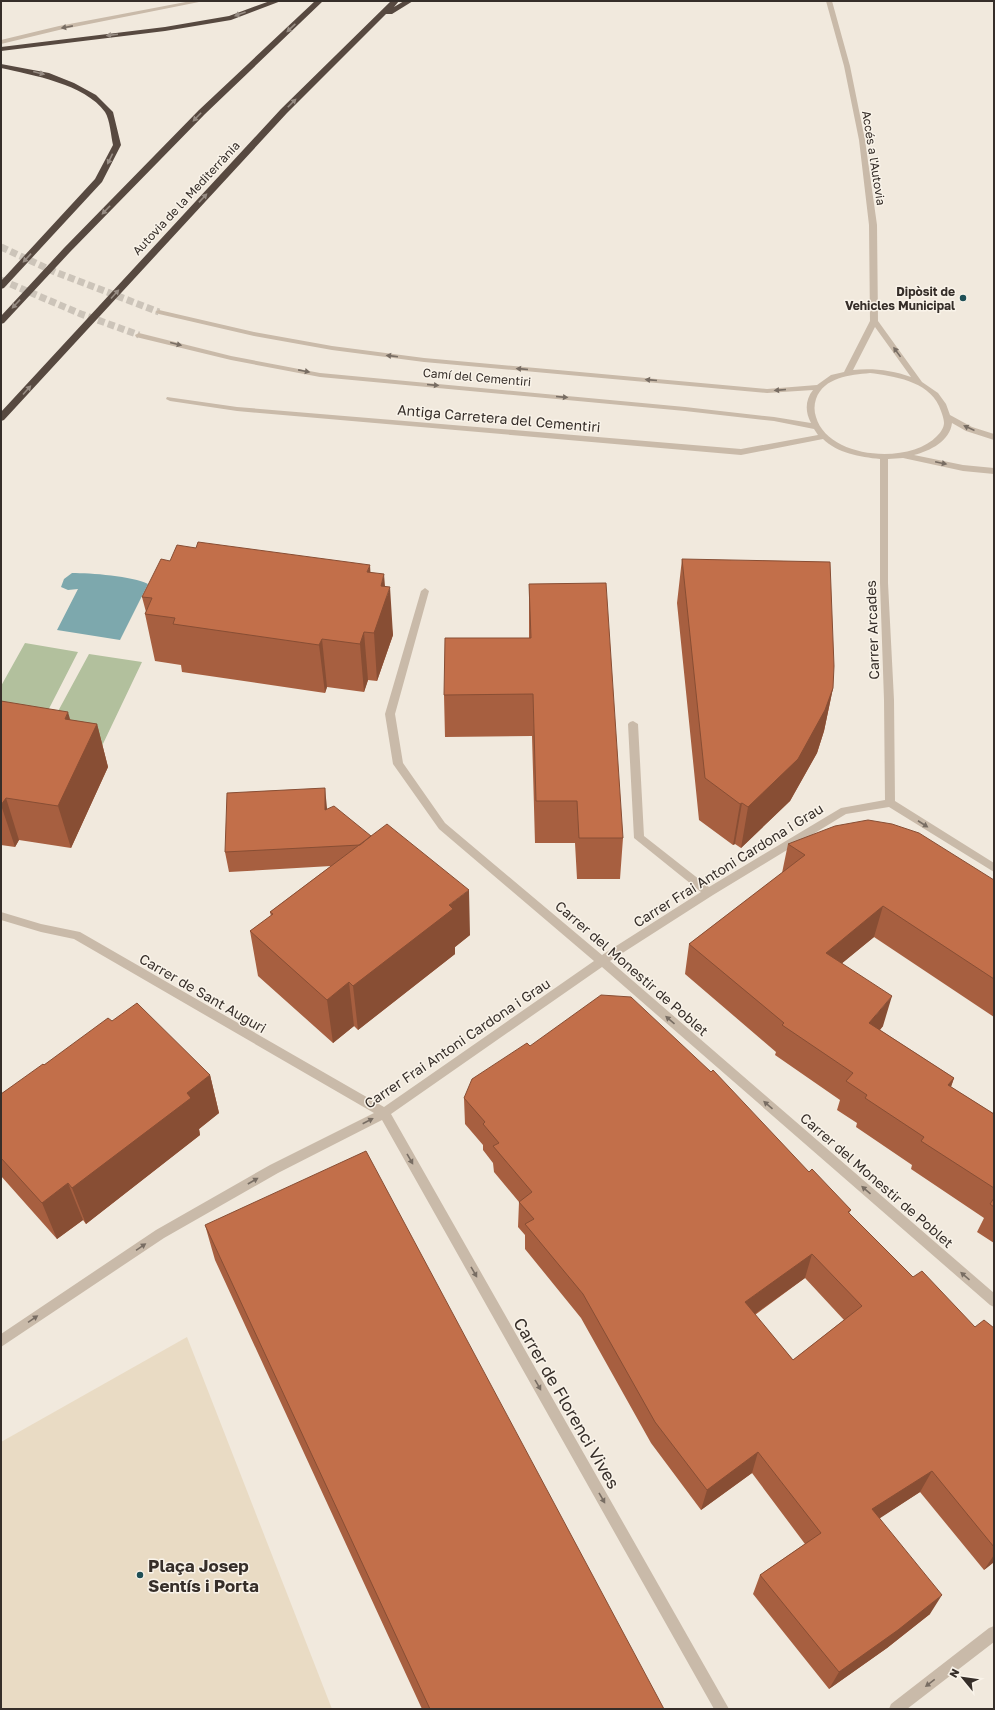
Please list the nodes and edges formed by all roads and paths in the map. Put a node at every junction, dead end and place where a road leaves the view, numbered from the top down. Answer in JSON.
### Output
{"nodes":[{"id":1,"x":201,"y":1,"type":"edge"},
{"id":2,"x":277,"y":1,"type":"edge"},
{"id":3,"x":319,"y":1,"type":"edge"},
{"id":4,"x":395,"y":1,"type":"edge"},
{"id":5,"x":409,"y":1,"type":"edge"},
{"id":6,"x":829,"y":1,"type":"edge"},
{"id":7,"x":376,"y":20,"type":"junction"},
{"id":8,"x":1,"y":42,"type":"edge"},
{"id":9,"x":1,"y":49,"type":"edge"},
{"id":10,"x":1,"y":66,"type":"edge"},
{"id":11,"x":1,"y":286,"type":"edge"},
{"id":12,"x":159,"y":312,"type":"tunnel mouth"},
{"id":13,"x":1,"y":321,"type":"edge"},
{"id":14,"x":874,"y":321,"type":"junction"},
{"id":15,"x":139,"y":335,"type":"tunnel mouth"},
{"id":16,"x":846,"y":374,"type":"junction"},
{"id":17,"x":919,"y":382,"type":"junction"},
{"id":18,"x":819,"y":387,"type":"junction"},
{"id":19,"x":170,"y":399,"type":"dead end"},
{"id":20,"x":946,"y":416,"type":"junction"},
{"id":21,"x":1,"y":418,"type":"edge"},
{"id":22,"x":816,"y":427,"type":"junction"},
{"id":23,"x":824,"y":436,"type":"junction"},
{"id":24,"x":994,"y":437,"type":"edge"},
{"id":25,"x":903,"y":455,"type":"junction"},
{"id":26,"x":884,"y":456,"type":"junction"},
{"id":27,"x":994,"y":471,"type":"edge"},
{"id":28,"x":425,"y":591,"type":"dead end"},
{"id":29,"x":633,"y":724,"type":"dead end"},
{"id":30,"x":890,"y":803,"type":"junction"},
{"id":31,"x":994,"y":868,"type":"edge"},
{"id":32,"x":709,"y":892,"type":"junction"},
{"id":33,"x":1,"y":916,"type":"edge"},
{"id":34,"x":602,"y":961,"type":"junction"},
{"id":35,"x":384,"y":1113,"type":"junction"},
{"id":36,"x":994,"y":1301,"type":"edge"},
{"id":37,"x":1,"y":1341,"type":"edge"},
{"id":38,"x":994,"y":1633,"type":"edge"},
{"id":39,"x":722,"y":1709,"type":"edge"},
{"id":40,"x":896,"y":1709,"type":"edge"}],
"edges":[{"from":1,"to":8,"type":"street","one_way":true},
{"from":2,"to":9,"type":"highway","one_way":true},
{"from":3,"to":13,"type":"highway","one_way":true},
{"from":4,"to":7,"type":"highway","name":"Autovia de la Mediterrània"},
{"from":5,"to":7,"type":"highway"},
{"from":6,"to":14,"type":"street","name":"Accés a l'Autovia"},
{"from":21,"to":7,"type":"highway","name":"Autovia de la Mediterrània","one_way":true},
{"from":10,"to":11,"type":"highway","one_way":true},
{"from":18,"to":12,"type":"street","name":"Camí del Cementiri","one_way":true},
{"from":14,"to":16,"type":"street"},
{"from":17,"to":14,"type":"street","one_way":true},
{"from":15,"to":22,"type":"street","name":"Camí del Cementiri","one_way":true},
{"from":16,"to":17,"type":"street"},
{"from":16,"to":18,"type":"street"},
{"from":17,"to":20,"type":"street"},
{"from":18,"to":22,"type":"street"},
{"from":19,"to":23,"type":"street","name":"Antiga Carretera del Cementiri"},
{"from":24,"to":20,"type":"street","one_way":true},
{"from":20,"to":25,"type":"street"},
{"from":22,"to":23,"type":"street"},
{"from":23,"to":26,"type":"street"},
{"from":25,"to":26,"type":"street"},
{"from":25,"to":27,"type":"street","one_way":true},
{"from":26,"to":30,"type":"street","name":"Carrer Arcades"},
{"from":28,"to":34,"type":"street","name":"Carrer del Monestir de Poblet"},
{"from":29,"to":32,"type":"street"},
{"from":30,"to":31,"type":"street","one_way":true},
{"from":30,"to":32,"type":"street","name":"Carrer Frai Antoni Cardona i Grau"},
{"from":32,"to":34,"type":"street","name":"Carrer Frai Antoni Cardona i Grau"},
{"from":33,"to":35,"type":"street","name":"Carrer de Sant Auguri"},
{"from":34,"to":35,"type":"street","name":"Carrer Frai Antoni Cardona i Grau"},
{"from":36,"to":34,"type":"street","name":"Carrer del Monestir de Poblet","one_way":true},
{"from":37,"to":35,"type":"street","name":"Carrer Frai Antoni Cardona i Grau","one_way":true},
{"from":35,"to":39,"type":"street","name":"Carrer de Florenci Vives","one_way":true},
{"from":38,"to":40,"type":"street","one_way":true}]}
